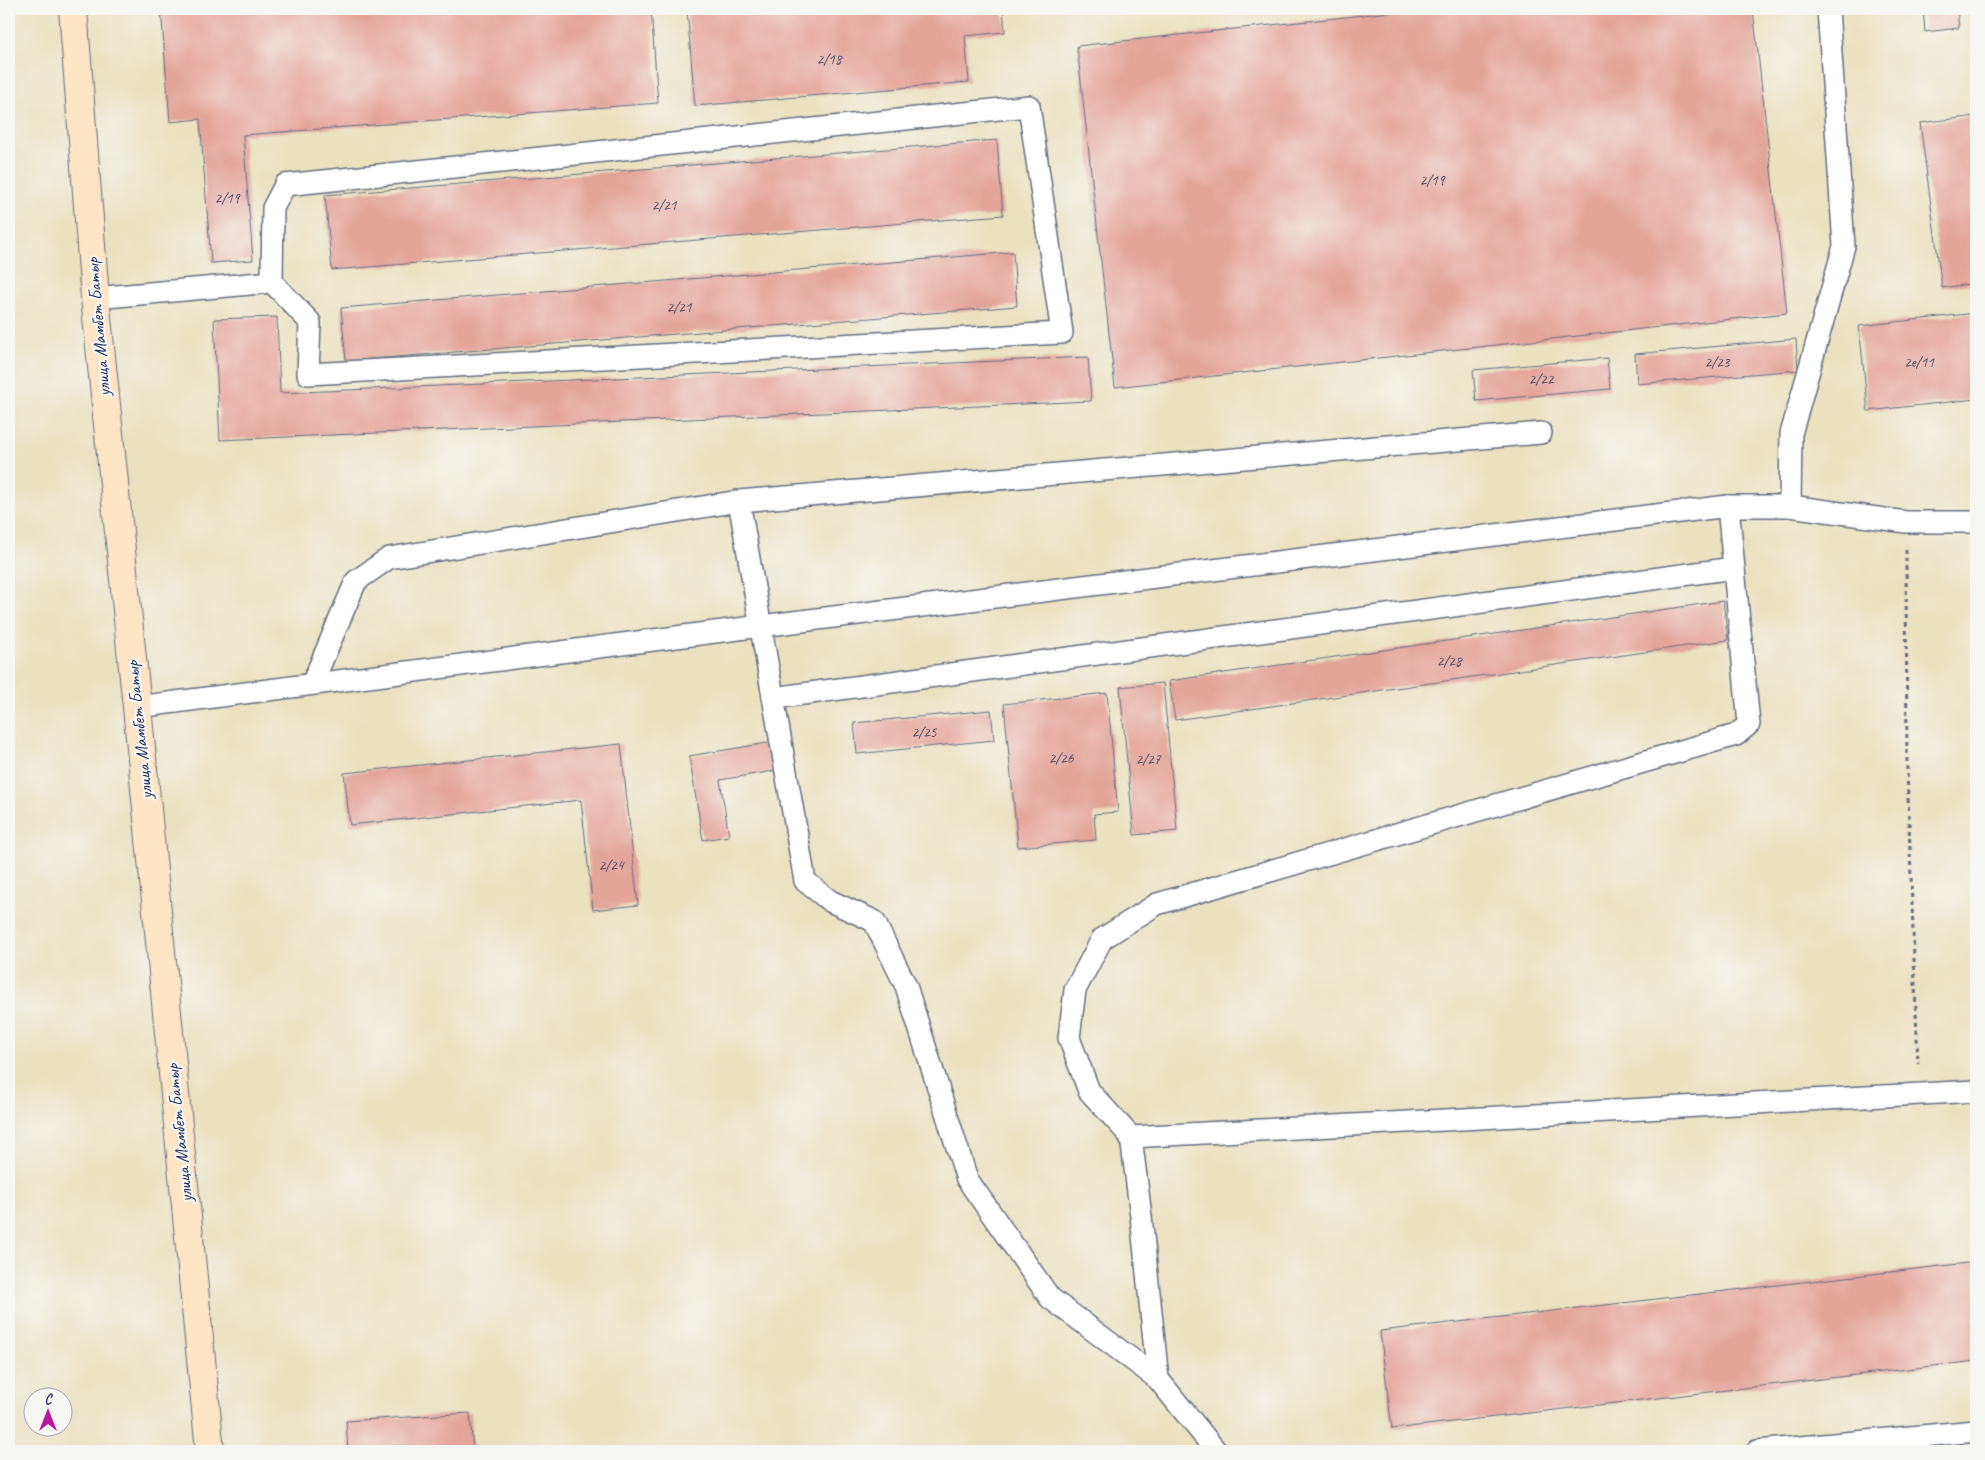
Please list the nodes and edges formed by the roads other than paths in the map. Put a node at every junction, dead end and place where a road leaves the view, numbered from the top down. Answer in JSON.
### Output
{"nodes":[{"id":1,"x":73,"y":9,"type":"edge"},
{"id":2,"x":1828,"y":9,"type":"edge"},
{"id":3,"x":272,"y":282,"type":"junction"},
{"id":4,"x":95,"y":298,"type":"junction"},
{"id":5,"x":1541,"y":433,"type":"dead end"},
{"id":6,"x":739,"y":501,"type":"junction"},
{"id":7,"x":1728,"y":506,"type":"junction"},
{"id":8,"x":1790,"y":506,"type":"junction"},
{"id":9,"x":1976,"y":522,"type":"edge"},
{"id":10,"x":1734,"y":568,"type":"junction"},
{"id":11,"x":761,"y":626,"type":"junction"},
{"id":12,"x":312,"y":684,"type":"junction"},
{"id":13,"x":773,"y":698,"type":"junction"},
{"id":14,"x":137,"y":707,"type":"junction"},
{"id":15,"x":1976,"y":1091,"type":"edge"},
{"id":16,"x":1131,"y":1137,"type":"junction"},
{"id":17,"x":1158,"y":1379,"type":"junction"},
{"id":18,"x":1976,"y":1431,"type":"edge"},
{"id":19,"x":210,"y":1451,"type":"edge"},
{"id":20,"x":1216,"y":1451,"type":"edge"},
{"id":21,"x":1757,"y":1451,"type":"edge"}],
"edges":[{"from":1,"to":4,"type":"main road","name":"улица Мамбет Батыр"},
{"from":2,"to":8,"type":"lane"},
{"from":3,"to":3,"type":"lane"},
{"from":3,"to":4,"type":"lane"},
{"from":4,"to":14,"type":"main road","name":"улица Мамбет Батыр"},
{"from":5,"to":6,"type":"lane"},
{"from":6,"to":11,"type":"lane"},
{"from":6,"to":12,"type":"lane"},
{"from":7,"to":8,"type":"lane"},
{"from":7,"to":10,"type":"lane"},
{"from":7,"to":11,"type":"lane"},
{"from":8,"to":9,"type":"lane"},
{"from":10,"to":13,"type":"lane"},
{"from":10,"to":16,"type":"lane"},
{"from":11,"to":12,"type":"lane"},
{"from":11,"to":13,"type":"lane"},
{"from":12,"to":14,"type":"lane"},
{"from":13,"to":17,"type":"lane"},
{"from":14,"to":19,"type":"main road","name":"улица Мамбет Батыр"},
{"from":15,"to":16,"type":"lane"},
{"from":16,"to":17,"type":"lane"},
{"from":17,"to":20,"type":"lane"},
{"from":18,"to":21,"type":"lane"}]}
